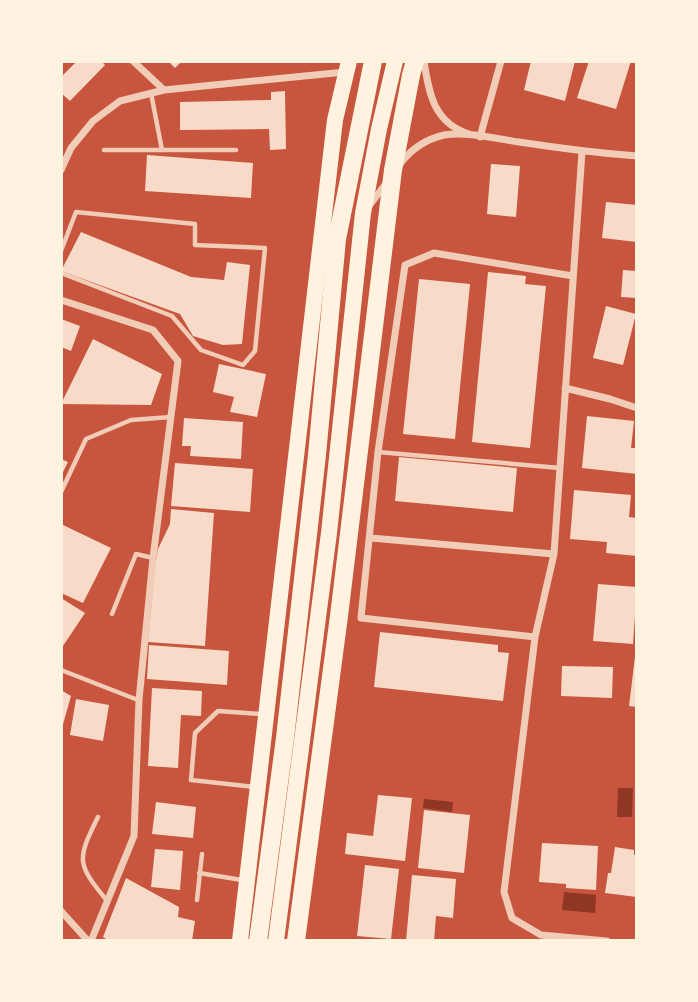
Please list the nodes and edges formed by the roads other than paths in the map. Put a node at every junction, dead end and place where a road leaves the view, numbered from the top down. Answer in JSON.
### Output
{"nodes":[{"id":1,"x":134,"y":61,"type":"edge"},
{"id":2,"x":373,"y":61,"type":"edge"},
{"id":3,"x":395,"y":61,"type":"edge"},
{"id":4,"x":415,"y":61,"type":"edge"},
{"id":5,"x":424,"y":61,"type":"edge"},
{"id":6,"x":501,"y":61,"type":"edge"},
{"id":7,"x":347,"y":67,"type":"edge"},
{"id":8,"x":164,"y":90,"type":"junction"},
{"id":9,"x":151,"y":93,"type":"junction"},
{"id":10,"x":480,"y":137,"type":"junction"},
{"id":11,"x":104,"y":150,"type":"dead end"},
{"id":12,"x":162,"y":150,"type":"junction"},
{"id":13,"x":236,"y":150,"type":"dead end"},
{"id":14,"x":582,"y":152,"type":"junction"},
{"id":15,"x":637,"y":156,"type":"edge"},
{"id":16,"x":61,"y":170,"type":"edge"},
{"id":17,"x":363,"y":213,"type":"junction"},
{"id":18,"x":61,"y":231,"type":"edge"},
{"id":19,"x":68,"y":232,"type":"junction"},
{"id":20,"x":61,"y":251,"type":"edge"},
{"id":21,"x":61,"y":273,"type":"edge"},
{"id":22,"x":573,"y":276,"type":"junction"},
{"id":23,"x":61,"y":300,"type":"edge"},
{"id":24,"x":565,"y":388,"type":"junction"},
{"id":25,"x":637,"y":408,"type":"edge"},
{"id":26,"x":171,"y":417,"type":"junction"},
{"id":27,"x":378,"y":452,"type":"junction"},
{"id":28,"x":559,"y":468,"type":"junction"},
{"id":29,"x":61,"y":492,"type":"edge"},
{"id":30,"x":371,"y":538,"type":"junction"},
{"id":31,"x":554,"y":554,"type":"junction"},
{"id":32,"x":153,"y":558,"type":"junction"},
{"id":33,"x":112,"y":614,"type":"dead end"},
{"id":34,"x":535,"y":637,"type":"junction"},
{"id":35,"x":61,"y":670,"type":"edge"},
{"id":36,"x":139,"y":700,"type":"junction"},
{"id":37,"x":265,"y":714,"type":"junction"},
{"id":38,"x":257,"y":788,"type":"junction"},
{"id":39,"x":98,"y":817,"type":"dead end"},
{"id":40,"x":202,"y":853,"type":"dead end"},
{"id":41,"x":199,"y":873,"type":"junction"},
{"id":42,"x":247,"y":881,"type":"junction"},
{"id":43,"x":197,"y":900,"type":"dead end"},
{"id":44,"x":108,"y":902,"type":"junction"},
{"id":45,"x":61,"y":911,"type":"edge"},
{"id":46,"x":89,"y":941,"type":"edge"},
{"id":47,"x":240,"y":941,"type":"edge"},
{"id":48,"x":258,"y":941,"type":"edge"},
{"id":49,"x":276,"y":941,"type":"edge"},
{"id":50,"x":296,"y":941,"type":"edge"},
{"id":51,"x":607,"y":941,"type":"edge"}],
"edges":[{"from":1,"to":8,"type":"street"},
{"from":2,"to":48,"type":"highway"},
{"from":3,"to":17,"type":"highway"},
{"from":4,"to":50,"type":"highway"},
{"from":5,"to":10,"type":"street"},
{"from":6,"to":10,"type":"street"},
{"from":7,"to":8,"type":"street"},
{"from":7,"to":37,"type":"highway"},
{"from":8,"to":9,"type":"street"},
{"from":9,"to":12,"type":"lane"},
{"from":9,"to":16,"type":"street"},
{"from":10,"to":14,"type":"street"},
{"from":10,"to":17,"type":"street"},
{"from":11,"to":12,"type":"lane"},
{"from":12,"to":13,"type":"lane"},
{"from":14,"to":15,"type":"street"},
{"from":14,"to":22,"type":"street"},
{"from":17,"to":49,"type":"highway"},
{"from":18,"to":19,"type":"lane"},
{"from":19,"to":20,"type":"lane"},
{"from":19,"to":21,"type":"lane"},
{"from":22,"to":24,"type":"street"},
{"from":22,"to":27,"type":"street"},
{"from":23,"to":26,"type":"street"},
{"from":24,"to":25,"type":"street"},
{"from":24,"to":28,"type":"street"},
{"from":26,"to":29,"type":"lane"},
{"from":26,"to":32,"type":"street"},
{"from":27,"to":28,"type":"lane"},
{"from":27,"to":30,"type":"street"},
{"from":28,"to":31,"type":"street"},
{"from":30,"to":31,"type":"street"},
{"from":30,"to":34,"type":"street"},
{"from":31,"to":34,"type":"street"},
{"from":32,"to":33,"type":"lane"},
{"from":32,"to":36,"type":"street"},
{"from":34,"to":51,"type":"street"},
{"from":35,"to":36,"type":"lane"},
{"from":36,"to":44,"type":"street"},
{"from":37,"to":38,"type":"highway"},
{"from":37,"to":38,"type":"lane"},
{"from":38,"to":42,"type":"highway"},
{"from":39,"to":44,"type":"lane"},
{"from":40,"to":41,"type":"lane"},
{"from":41,"to":42,"type":"lane"},
{"from":41,"to":43,"type":"lane"},
{"from":42,"to":47,"type":"highway"},
{"from":44,"to":46,"type":"street"},
{"from":45,"to":46,"type":"street"}]}
